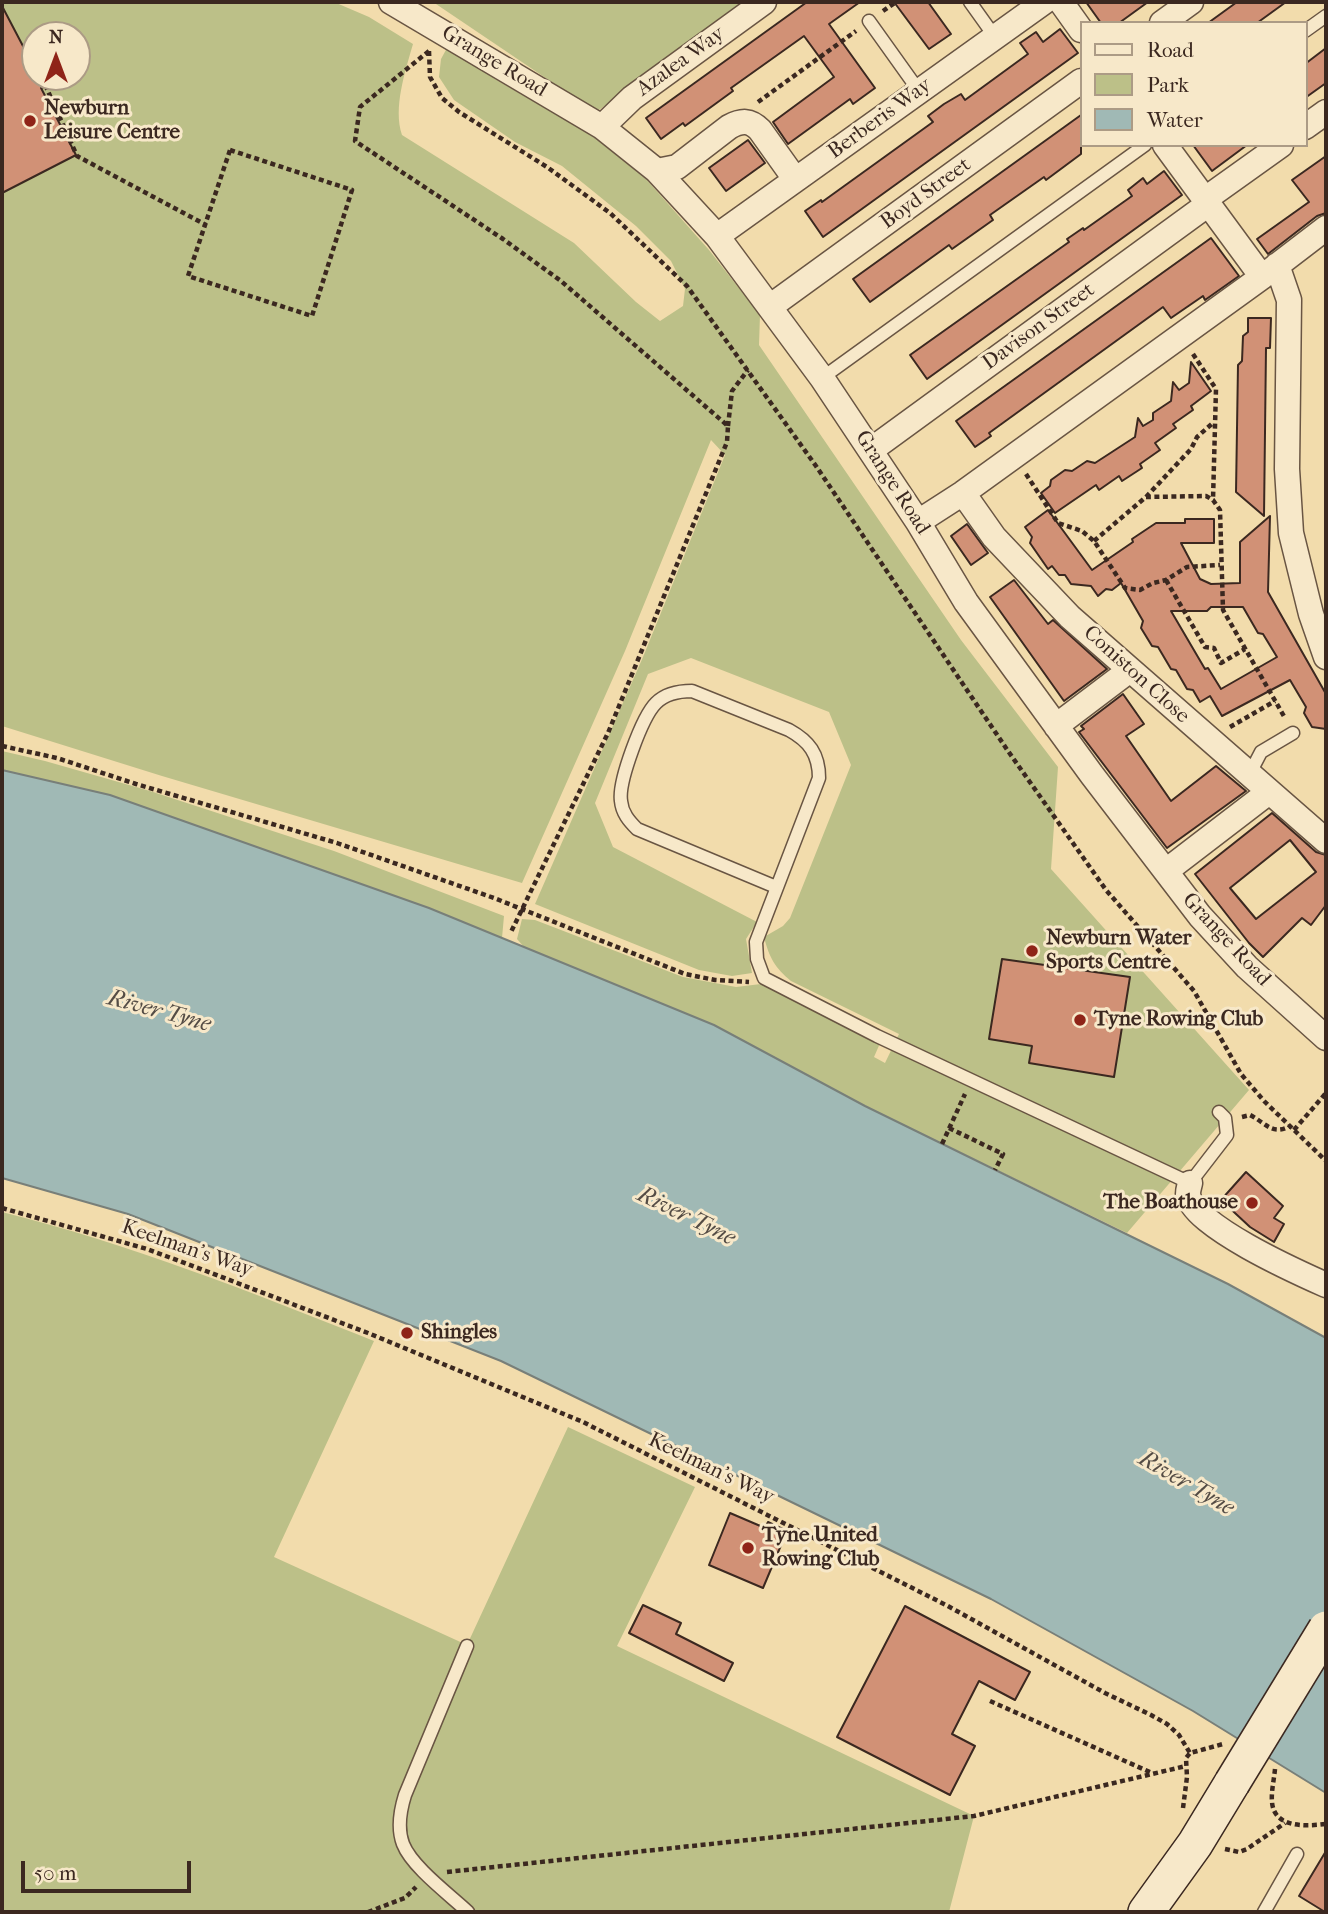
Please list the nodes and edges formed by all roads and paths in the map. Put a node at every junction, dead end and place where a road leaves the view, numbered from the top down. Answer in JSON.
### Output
{"nodes":[{"id":1,"x":391,"y":2,"type":"edge"},
{"id":2,"x":764,"y":2,"type":"edge"},
{"id":3,"x":896,"y":2,"type":"edge"},
{"id":4,"x":970,"y":2,"type":"edge"},
{"id":5,"x":1044,"y":2,"type":"edge"},
{"id":6,"x":1061,"y":2,"type":"edge"},
{"id":7,"x":1191,"y":2,"type":"edge"},
{"id":8,"x":1326,"y":16,"type":"edge"},
{"id":9,"x":869,"y":21,"type":"junction"},
{"id":10,"x":1165,"y":21,"type":"edge"},
{"id":11,"x":1080,"y":29,"type":"edge"},
{"id":12,"x":1307,"y":30,"type":"edge"},
{"id":13,"x":445,"y":32,"type":"junction"},
{"id":14,"x":995,"y":37,"type":"junction"},
{"id":15,"x":429,"y":51,"type":"junction"},
{"id":16,"x":1080,"y":82,"type":"edge"},
{"id":17,"x":48,"y":91,"type":"edge"},
{"id":18,"x":919,"y":91,"type":"junction"},
{"id":19,"x":1326,"y":112,"type":"edge"},
{"id":20,"x":738,"y":122,"type":"junction"},
{"id":21,"x":1307,"y":126,"type":"edge"},
{"id":22,"x":602,"y":127,"type":"junction"},
{"id":23,"x":1141,"y":147,"type":"edge"},
{"id":24,"x":1166,"y":147,"type":"edge"},
{"id":25,"x":1277,"y":147,"type":"edge"},
{"id":26,"x":657,"y":171,"type":"junction"},
{"id":27,"x":795,"y":179,"type":"junction"},
{"id":28,"x":1205,"y":203,"type":"junction"},
{"id":29,"x":206,"y":225,"type":"junction"},
{"id":30,"x":1326,"y":228,"type":"edge"},
{"id":31,"x":717,"y":236,"type":"junction"},
{"id":32,"x":1270,"y":271,"type":"junction"},
{"id":33,"x":771,"y":306,"type":"junction"},
{"id":34,"x":1181,"y":336,"type":"junction"},
{"id":35,"x":748,"y":370,"type":"junction"},
{"id":36,"x":822,"y":378,"type":"junction"},
{"id":37,"x":1215,"y":422,"type":"junction"},
{"id":38,"x":728,"y":426,"type":"junction"},
{"id":39,"x":871,"y":450,"type":"junction"},
{"id":40,"x":1014,"y":456,"type":"junction"},
{"id":41,"x":963,"y":493,"type":"junction"},
{"id":42,"x":1146,"y":497,"type":"junction"},
{"id":43,"x":1213,"y":499,"type":"junction"},
{"id":44,"x":918,"y":522,"type":"junction"},
{"id":45,"x":1094,"y":541,"type":"junction"},
{"id":46,"x":1220,"y":565,"type":"junction"},
{"id":47,"x":1166,"y":580,"type":"junction"},
{"id":48,"x":1245,"y":649,"type":"junction"},
{"id":49,"x":1326,"y":657,"type":"edge"},
{"id":50,"x":1130,"y":670,"type":"junction"},
{"id":51,"x":1275,"y":701,"type":"junction"},
{"id":52,"x":1056,"y":726,"type":"junction"},
{"id":53,"x":1293,"y":733,"type":"joint"},
{"id":54,"x":1209,"y":740,"type":"junction"},
{"id":55,"x":2,"y":746,"type":"edge"},
{"id":56,"x":1249,"y":775,"type":"junction"},
{"id":57,"x":1269,"y":792,"type":"junction"},
{"id":58,"x":1326,"y":841,"type":"edge"},
{"id":59,"x":1166,"y":870,"type":"junction"},
{"id":60,"x":776,"y":887,"type":"junction"},
{"id":61,"x":523,"y":909,"type":"junction"},
{"id":62,"x":511,"y":932,"type":"dead end"},
{"id":63,"x":764,"y":978,"type":"junction"},
{"id":64,"x":1326,"y":1038,"type":"edge"},
{"id":65,"x":972,"y":1081,"type":"junction"},
{"id":66,"x":1326,"y":1093,"type":"edge"},
{"id":67,"x":1219,"y":1112,"type":"dead end"},
{"id":68,"x":949,"y":1128,"type":"junction"},
{"id":69,"x":1292,"y":1128,"type":"junction"},
{"id":70,"x":1222,"y":1143,"type":"junction"},
{"id":71,"x":942,"y":1144,"type":"dead end"},
{"id":72,"x":1326,"y":1161,"type":"edge"},
{"id":73,"x":995,"y":1170,"type":"dead end"},
{"id":74,"x":1190,"y":1183,"type":"junction"},
{"id":75,"x":2,"y":1208,"type":"edge"},
{"id":76,"x":1326,"y":1285,"type":"edge"},
{"id":77,"x":1326,"y":1629,"type":"edge"},
{"id":78,"x":467,"y":1646,"type":"dead end"},
{"id":79,"x":990,"y":1701,"type":"dead end"},
{"id":80,"x":1233,"y":1742,"type":"dead end"},
{"id":81,"x":1271,"y":1763,"type":"dead end"},
{"id":82,"x":1186,"y":1766,"type":"dead end"},
{"id":83,"x":1153,"y":1774,"type":"junction"},
{"id":84,"x":1285,"y":1823,"type":"junction"},
{"id":85,"x":1326,"y":1824,"type":"edge"},
{"id":86,"x":1195,"y":1844,"type":"junction"},
{"id":87,"x":1297,"y":1854,"type":"dead end"},
{"id":88,"x":428,"y":1874,"type":"junction"},
{"id":89,"x":368,"y":1912,"type":"edge"},
{"id":90,"x":468,"y":1912,"type":"edge"},
{"id":91,"x":1146,"y":1912,"type":"edge"},
{"id":92,"x":1264,"y":1912,"type":"edge"}],
"edges":[{"from":1,"to":13,"type":"street","name":"Grange Road"},
{"from":2,"to":22,"type":"street","name":"Azalea Way"},
{"from":3,"to":9,"type":"path"},
{"from":4,"to":14,"type":"lane"},
{"from":5,"to":14,"type":"street","name":"Berberis Way"},
{"from":6,"to":11,"type":"street"},
{"from":7,"to":10,"type":"street"},
{"from":8,"to":12,"type":"lane"},
{"from":9,"to":18,"type":"lane"},
{"from":9,"to":20,"type":"path"},
{"from":13,"to":15,"type":"path"},
{"from":13,"to":22,"type":"street","name":"Grange Road"},
{"from":14,"to":18,"type":"street","name":"Berberis Way"},
{"from":15,"to":35,"type":"path"},
{"from":15,"to":38,"type":"path"},
{"from":16,"to":33,"type":"street","name":"Boyd Street"},
{"from":17,"to":29,"type":"path"},
{"from":18,"to":27,"type":"street","name":"Berberis Way"},
{"from":19,"to":21,"type":"street"},
{"from":20,"to":26,"type":"street"},
{"from":20,"to":27,"type":"street"},
{"from":22,"to":26,"type":"street","name":"Grange Road"},
{"from":23,"to":36,"type":"lane"},
{"from":24,"to":28,"type":"street"},
{"from":25,"to":28,"type":"street","name":"Davison Street"},
{"from":26,"to":31,"type":"street","name":"Grange Road"},
{"from":27,"to":31,"type":"street","name":"Berberis Way"},
{"from":28,"to":32,"type":"street"},
{"from":28,"to":39,"type":"street","name":"Davison Street"},
{"from":29,"to":29,"type":"path"},
{"from":30,"to":32,"type":"street"},
{"from":31,"to":33,"type":"street","name":"Grange Road"},
{"from":32,"to":34,"type":"street"},
{"from":32,"to":49,"type":"street"},
{"from":33,"to":36,"type":"street","name":"Grange Road"},
{"from":34,"to":37,"type":"path"},
{"from":34,"to":40,"type":"street"},
{"from":35,"to":38,"type":"path"},
{"from":35,"to":69,"type":"path"},
{"from":36,"to":39,"type":"street","name":"Grange Road"},
{"from":37,"to":42,"type":"path"},
{"from":37,"to":43,"type":"path"},
{"from":38,"to":61,"type":"path"},
{"from":39,"to":44,"type":"street","name":"Grange Road"},
{"from":40,"to":41,"type":"street"},
{"from":40,"to":45,"type":"path"},
{"from":41,"to":44,"type":"street"},
{"from":41,"to":50,"type":"street","name":"Coniston Close"},
{"from":42,"to":43,"type":"path"},
{"from":42,"to":45,"type":"path"},
{"from":43,"to":46,"type":"path"},
{"from":44,"to":52,"type":"street","name":"Grange Road"},
{"from":45,"to":47,"type":"path"},
{"from":46,"to":47,"type":"path"},
{"from":46,"to":48,"type":"path"},
{"from":47,"to":48,"type":"path"},
{"from":48,"to":51,"type":"path"},
{"from":50,"to":52,"type":"street"},
{"from":50,"to":54,"type":"street","name":"Coniston Close"},
{"from":51,"to":53,"type":"path"},
{"from":51,"to":54,"type":"path"},
{"from":52,"to":59,"type":"street","name":"Grange Road"},
{"from":53,"to":56,"type":"lane"},
{"from":54,"to":56,"type":"street","name":"Coniston Close"},
{"from":55,"to":61,"type":"path"},
{"from":56,"to":57,"type":"street","name":"Coniston Close"},
{"from":57,"to":58,"type":"street","name":"Coniston Close"},
{"from":57,"to":59,"type":"street"},
{"from":59,"to":64,"type":"street","name":"Grange Road"},
{"from":60,"to":60,"type":"lane"},
{"from":60,"to":63,"type":"lane"},
{"from":61,"to":62,"type":"path"},
{"from":61,"to":63,"type":"path"},
{"from":63,"to":65,"type":"lane"},
{"from":65,"to":68,"type":"path"},
{"from":65,"to":74,"type":"lane"},
{"from":66,"to":69,"type":"path"},
{"from":67,"to":70,"type":"lane"},
{"from":68,"to":71,"type":"path"},
{"from":68,"to":73,"type":"path"},
{"from":69,"to":70,"type":"path"},
{"from":69,"to":72,"type":"path"},
{"from":70,"to":74,"type":"lane"},
{"from":74,"to":76,"type":"street"},
{"from":75,"to":80,"type":"path","name":"Keelman's Way"},
{"from":77,"to":86,"type":"street","bridge":true},
{"from":78,"to":88,"type":"lane"},
{"from":79,"to":83,"type":"path"},
{"from":81,"to":84,"type":"path"},
{"from":82,"to":83,"type":"path"},
{"from":83,"to":88,"type":"path"},
{"from":84,"to":85,"type":"path"},
{"from":84,"to":86,"type":"path"},
{"from":86,"to":91,"type":"street"},
{"from":87,"to":92,"type":"lane"},
{"from":88,"to":89,"type":"path"},
{"from":88,"to":90,"type":"lane"}]}
